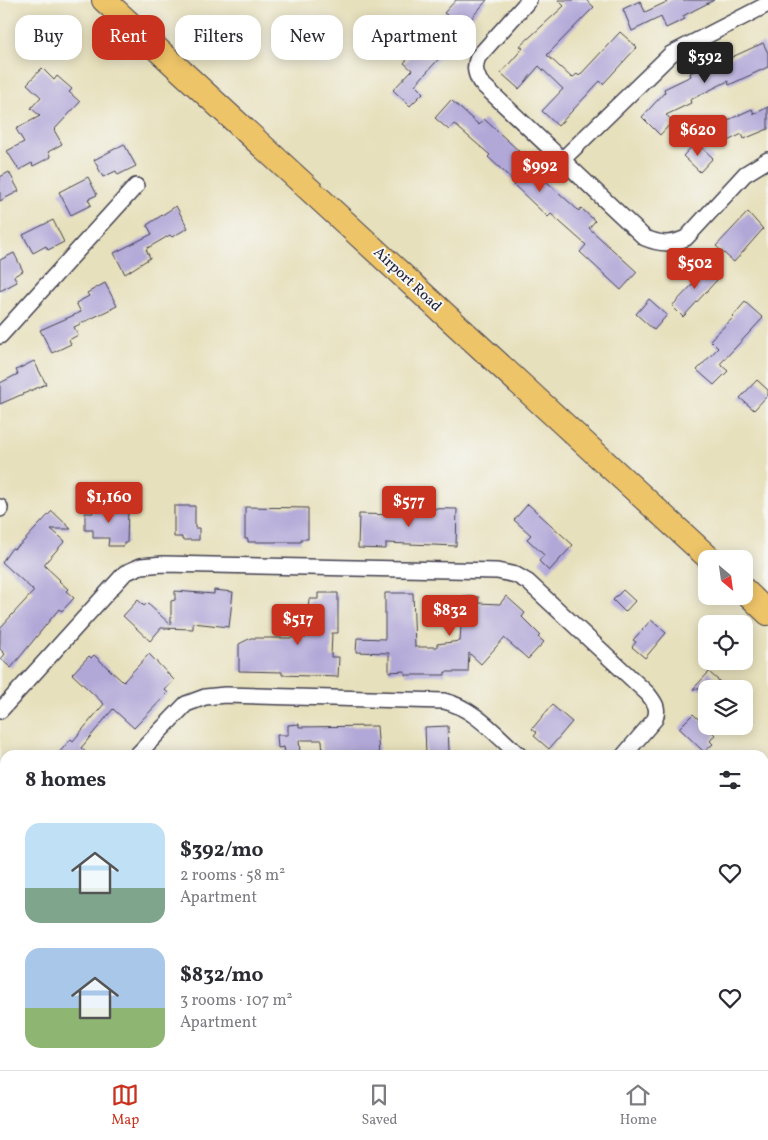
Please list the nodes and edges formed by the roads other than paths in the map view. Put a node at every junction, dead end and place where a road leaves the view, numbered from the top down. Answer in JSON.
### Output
{"nodes":[{"id":1,"x":104,"y":0,"type":"edge"},
{"id":2,"x":529,"y":0,"type":"edge"},
{"id":3,"x":768,"y":4,"type":"edge"},
{"id":4,"x":563,"y":159,"type":"junction"},
{"id":5,"x":768,"y":160,"type":"edge"},
{"id":6,"x":136,"y":186,"type":"dead end"},
{"id":7,"x":0,"y":336,"type":"edge"},
{"id":8,"x":700,"y":550,"type":"edge"},
{"id":9,"x":753,"y":599,"type":"edge"},
{"id":10,"x":768,"y":613,"type":"edge"},
{"id":11,"x":0,"y":711,"type":"edge"},
{"id":12,"x":142,"y":750,"type":"edge"},
{"id":13,"x":513,"y":750,"type":"edge"},
{"id":14,"x":628,"y":750,"type":"edge"}],
"edges":[{"from":1,"to":8,"type":"main road","name":"Airport Road"},
{"from":2,"to":4,"type":"street"},
{"from":3,"to":4,"type":"street"},
{"from":4,"to":5,"type":"street"},
{"from":6,"to":7,"type":"street"},
{"from":9,"to":10,"type":"main road"},
{"from":11,"to":14,"type":"street"},
{"from":12,"to":13,"type":"street"}]}
